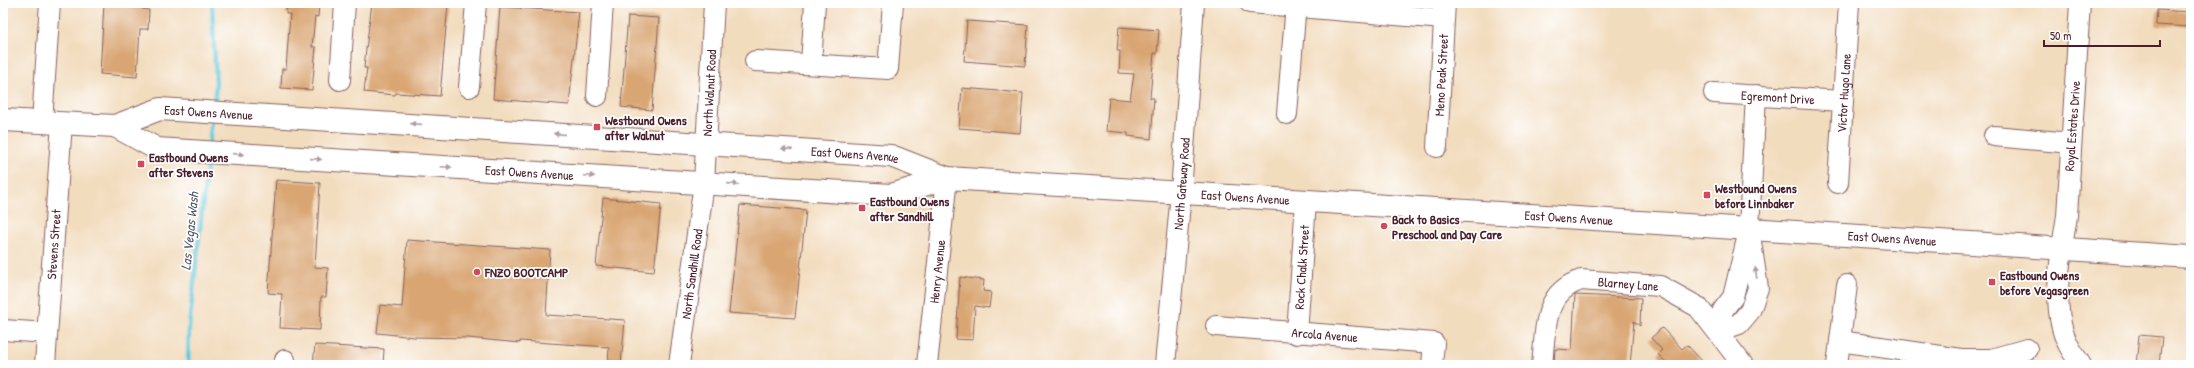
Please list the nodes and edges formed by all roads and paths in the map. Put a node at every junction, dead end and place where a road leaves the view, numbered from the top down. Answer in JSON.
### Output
{"nodes":[{"id":1,"x":50,"y":3,"type":"edge"},
{"id":2,"x":345,"y":3,"type":"edge"},
{"id":3,"x":476,"y":3,"type":"edge"},
{"id":4,"x":603,"y":3,"type":"edge"},
{"id":5,"x":714,"y":3,"type":"edge"},
{"id":6,"x":815,"y":3,"type":"edge"},
{"id":7,"x":893,"y":3,"type":"edge"},
{"id":8,"x":1194,"y":3,"type":"edge"},
{"id":9,"x":1250,"y":3,"type":"edge"},
{"id":10,"x":1849,"y":3,"type":"edge"},
{"id":11,"x":2080,"y":3,"type":"edge"},
{"id":12,"x":1296,"y":5,"type":"edge"},
{"id":13,"x":1445,"y":11,"type":"edge"},
{"id":14,"x":755,"y":61,"type":"dead end"},
{"id":15,"x":811,"y":64,"type":"junction"},
{"id":16,"x":340,"y":80,"type":"dead end"},
{"id":17,"x":469,"y":87,"type":"dead end"},
{"id":18,"x":1714,"y":93,"type":"dead end"},
{"id":19,"x":1756,"y":95,"type":"junction"},
{"id":20,"x":597,"y":96,"type":"dead end"},
{"id":21,"x":1842,"y":100,"type":"junction"},
{"id":22,"x":1287,"y":114,"type":"dead end"},
{"id":23,"x":3,"y":120,"type":"edge"},
{"id":24,"x":52,"y":123,"type":"junction"},
{"id":25,"x":116,"y":126,"type":"junction"},
{"id":26,"x":1994,"y":136,"type":"dead end"},
{"id":27,"x":706,"y":143,"type":"junction"},
{"id":28,"x":2071,"y":143,"type":"junction"},
{"id":29,"x":1437,"y":147,"type":"dead end"},
{"id":30,"x":948,"y":178,"type":"junction"},
{"id":31,"x":704,"y":182,"type":"junction"},
{"id":32,"x":1838,"y":183,"type":"dead end"},
{"id":33,"x":1181,"y":193,"type":"junction"},
{"id":34,"x":1306,"y":201,"type":"junction"},
{"id":35,"x":1750,"y":229,"type":"junction"},
{"id":36,"x":2061,"y":248,"type":"junction"},
{"id":37,"x":2191,"y":257,"type":"edge"},
{"id":38,"x":1847,"y":285,"type":"dead end"},
{"id":39,"x":1216,"y":326,"type":"dead end"},
{"id":40,"x":3,"y":330,"type":"edge"},
{"id":41,"x":1718,"y":331,"type":"junction"},
{"id":42,"x":47,"y":333,"type":"junction"},
{"id":43,"x":1297,"y":334,"type":"junction"},
{"id":44,"x":1840,"y":341,"type":"junction"},
{"id":45,"x":2027,"y":349,"type":"dead end"},
{"id":46,"x":45,"y":365,"type":"edge"},
{"id":47,"x":679,"y":365,"type":"edge"},
{"id":48,"x":928,"y":365,"type":"edge"},
{"id":49,"x":1165,"y":365,"type":"edge"},
{"id":50,"x":1432,"y":365,"type":"edge"},
{"id":51,"x":1542,"y":365,"type":"edge"},
{"id":52,"x":1743,"y":365,"type":"edge"},
{"id":53,"x":1837,"y":365,"type":"edge"},
{"id":54,"x":2081,"y":365,"type":"edge"}],
"edges":[{"from":1,"to":24,"type":"street","name":"Stevens Street"},
{"from":2,"to":16,"type":"street"},
{"from":3,"to":17,"type":"street"},
{"from":4,"to":20,"type":"street"},
{"from":5,"to":27,"type":"street","name":"North Walnut Road"},
{"from":6,"to":15,"type":"street"},
{"from":7,"to":15,"type":"street"},
{"from":8,"to":33,"type":"street","name":"North Gateway Road"},
{"from":9,"to":12,"type":"street"},
{"from":10,"to":21,"type":"street","name":"Victor Hugo Lane"},
{"from":11,"to":28,"type":"street","name":"Royal Estates Drive"},
{"from":12,"to":13,"type":"street"},
{"from":12,"to":22,"type":"street"},
{"from":13,"to":29,"type":"street","name":"Meno Peak Street"},
{"from":14,"to":15,"type":"street"},
{"from":18,"to":19,"type":"street","name":"Egremont Drive"},
{"from":19,"to":21,"type":"street","name":"Egremont Drive"},
{"from":19,"to":35,"type":"street"},
{"from":21,"to":32,"type":"street","name":"Victor Hugo Lane"},
{"from":23,"to":24,"type":"main road","name":"East Owens Avenue"},
{"from":24,"to":25,"type":"main road","name":"East Owens Avenue"},
{"from":24,"to":42,"type":"street","name":"Stevens Street"},
{"from":27,"to":25,"type":"main road","name":"East Owens Avenue","one_way":true},
{"from":25,"to":31,"type":"main road","name":"East Owens Avenue","one_way":true},
{"from":26,"to":28,"type":"street"},
{"from":30,"to":27,"type":"main road","name":"East Owens Avenue","one_way":true},
{"from":27,"to":31,"type":"street","name":"North Walnut Road"},
{"from":28,"to":36,"type":"street","name":"Royal Estates Drive"},
{"from":31,"to":30,"type":"main road","name":"East Owens Avenue","one_way":true},
{"from":30,"to":33,"type":"main road","name":"East Owens Avenue"},
{"from":30,"to":48,"type":"street","name":"Henry Avenue"},
{"from":31,"to":47,"type":"street","name":"North Sandhill Road"},
{"from":33,"to":34,"type":"main road","name":"East Owens Avenue"},
{"from":33,"to":49,"type":"street","name":"North Gateway Road"},
{"from":34,"to":35,"type":"main road","name":"East Owens Avenue"},
{"from":34,"to":43,"type":"street","name":"Rock Chalk Street"},
{"from":35,"to":36,"type":"main road","name":"East Owens Avenue"},
{"from":35,"to":41,"type":"street"},
{"from":36,"to":37,"type":"main road","name":"East Owens Avenue"},
{"from":36,"to":54,"type":"street","name":"Royal Estates Drive"},
{"from":38,"to":44,"type":"street"},
{"from":39,"to":43,"type":"street","name":"Arcola Avenue"},
{"from":40,"to":42,"type":"street"},
{"from":41,"to":51,"type":"street","name":"Blarney Lane"},
{"from":41,"to":52,"type":"street","name":"Blarney Lane"},
{"from":42,"to":46,"type":"street","name":"Stevens Street"},
{"from":43,"to":50,"type":"street","name":"Arcola Avenue"},
{"from":44,"to":45,"type":"street"},
{"from":44,"to":53,"type":"street"}]}
